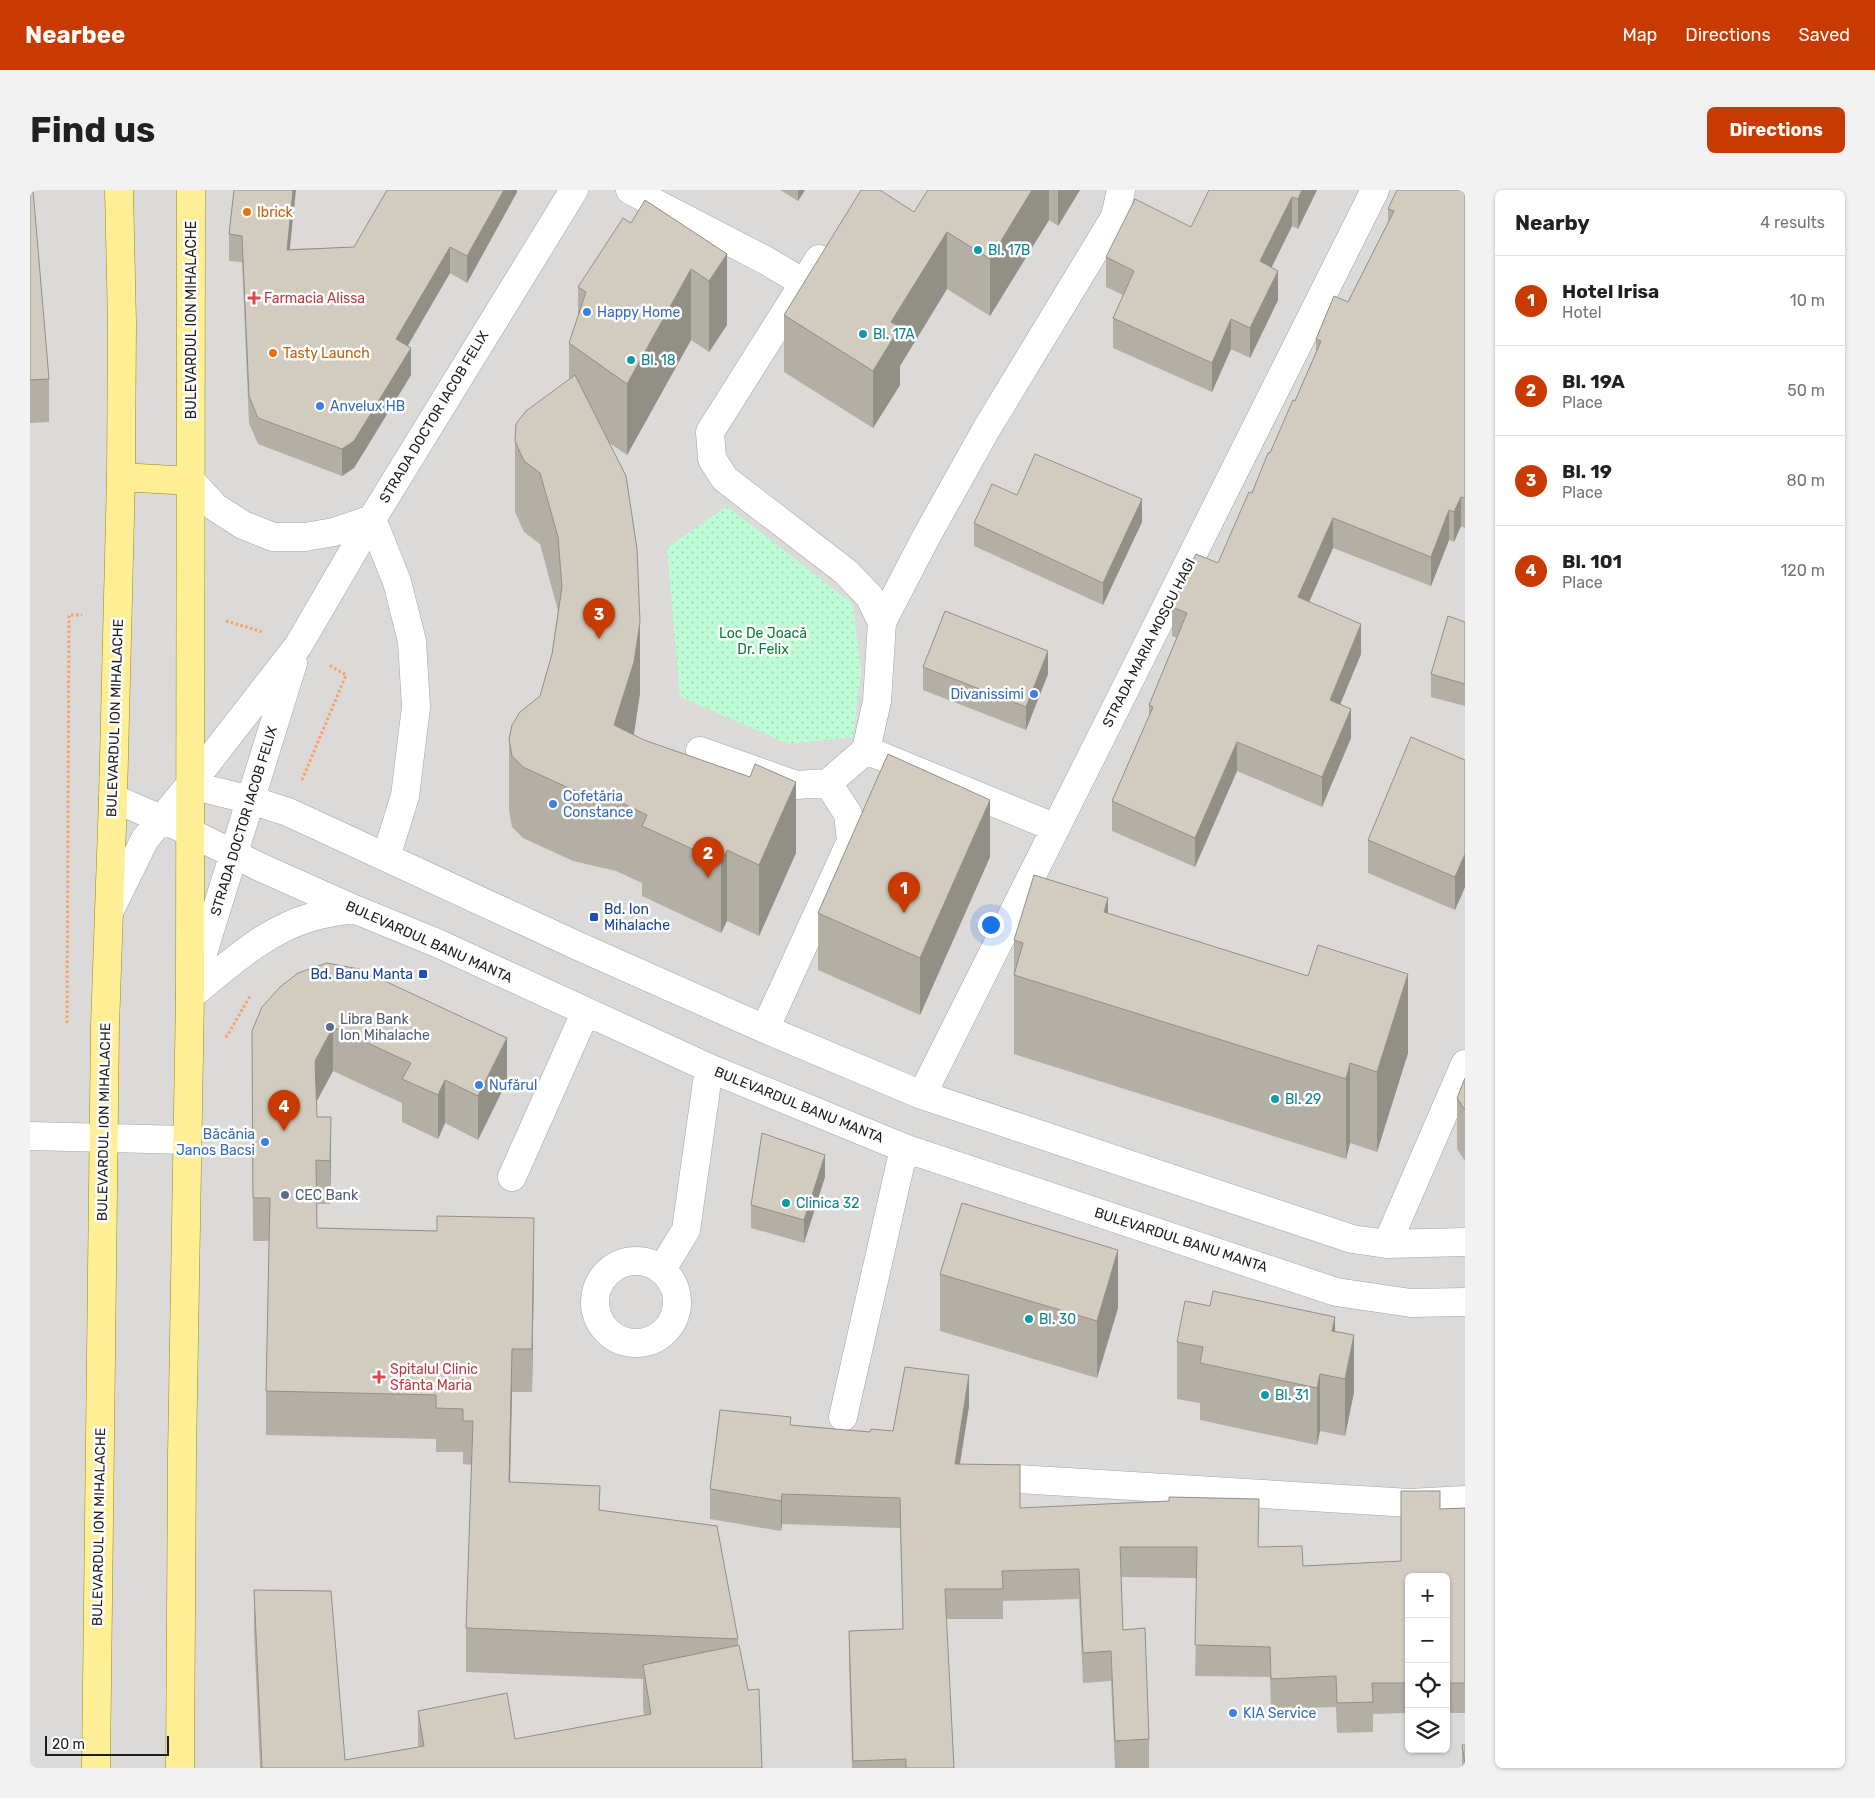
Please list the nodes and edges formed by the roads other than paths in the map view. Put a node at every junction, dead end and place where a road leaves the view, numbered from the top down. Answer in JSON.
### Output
{"nodes":[{"id":1,"x":119,"y":190,"type":"edge"},
{"id":2,"x":191,"y":190,"type":"edge"},
{"id":3,"x":574,"y":190,"type":"edge"},
{"id":4,"x":630,"y":190,"type":"edge"},
{"id":5,"x":1121,"y":190,"type":"edge"},
{"id":6,"x":1375,"y":190,"type":"edge"},
{"id":7,"x":833,"y":236,"type":"edge"},
{"id":8,"x":804,"y":283,"type":"junction"},
{"id":9,"x":121,"y":477,"type":"junction"},
{"id":10,"x":190,"y":481,"type":"junction"},
{"id":11,"x":372,"y":519,"type":"junction"},
{"id":12,"x":882,"y":622,"type":"junction"},
{"id":13,"x":298,"y":646,"type":"junction"},
{"id":14,"x":866,"y":750,"type":"junction"},
{"id":15,"x":700,"y":751,"type":"dead end"},
{"id":16,"x":260,"y":769,"type":"junction"},
{"id":17,"x":828,"y":783,"type":"junction"},
{"id":18,"x":190,"y":785,"type":"junction"},
{"id":19,"x":113,"y":798,"type":"junction"},
{"id":20,"x":251,"y":800,"type":"junction"},
{"id":21,"x":288,"y":812,"type":"junction"},
{"id":22,"x":162,"y":820,"type":"junction"},
{"id":23,"x":1056,"y":828,"type":"junction"},
{"id":24,"x":190,"y":832,"type":"junction"},
{"id":25,"x":233,"y":854,"type":"junction"},
{"id":26,"x":386,"y":857,"type":"junction"},
{"id":27,"x":354,"y":909,"type":"junction"},
{"id":28,"x":109,"y":912,"type":"junction"},
{"id":29,"x":190,"y":996,"type":"junction"},
{"id":30,"x":586,"y":1013,"type":"junction"},
{"id":31,"x":765,"y":1029,"type":"junction"},
{"id":32,"x":1465,"y":1064,"type":"edge"},
{"id":33,"x":709,"y":1068,"type":"junction"},
{"id":34,"x":922,"y":1096,"type":"junction"},
{"id":35,"x":30,"y":1136,"type":"edge"},
{"id":36,"x":104,"y":1138,"type":"junction"},
{"id":37,"x":187,"y":1140,"type":"junction"},
{"id":38,"x":904,"y":1148,"type":"junction"},
{"id":39,"x":512,"y":1177,"type":"dead end"},
{"id":40,"x":1465,"y":1242,"type":"edge"},
{"id":41,"x":1387,"y":1244,"type":"junction"},
{"id":42,"x":662,"y":1269,"type":"dead end"},
{"id":43,"x":1465,"y":1302,"type":"edge"},
{"id":44,"x":843,"y":1417,"type":"dead end"},
{"id":45,"x":1018,"y":1478,"type":"edge"},
{"id":46,"x":1465,"y":1500,"type":"edge"},
{"id":47,"x":96,"y":1768,"type":"edge"},
{"id":48,"x":180,"y":1768,"type":"edge"}],
"edges":[{"from":1,"to":9,"type":"main road","name":"BULEVARDUL ION MIHALACHE"},
{"from":2,"to":10,"type":"main road","name":"BULEVARDUL ION MIHALACHE"},
{"from":3,"to":11,"type":"street","name":"STRADA DOCTOR IACOB FELIX"},
{"from":4,"to":8,"type":"street"},
{"from":5,"to":12,"type":"street"},
{"from":6,"to":23,"type":"street","name":"STRADA MARIA MOSCU HAGI"},
{"from":7,"to":8,"type":"street"},
{"from":8,"to":12,"type":"street"},
{"from":9,"to":10,"type":"main road"},
{"from":9,"to":19,"type":"main road","name":"BULEVARDUL ION MIHALACHE"},
{"from":10,"to":11,"type":"street"},
{"from":10,"to":18,"type":"main road","name":"BULEVARDUL ION MIHALACHE"},
{"from":11,"to":13,"type":"street","name":"STRADA DOCTOR IACOB FELIX"},
{"from":11,"to":26,"type":"street"},
{"from":12,"to":14,"type":"street"},
{"from":13,"to":16,"type":"street","name":"STRADA DOCTOR IACOB FELIX"},
{"from":13,"to":18,"type":"street","name":"STRADA DOCTOR IACOB FELIX"},
{"from":14,"to":17,"type":"street"},
{"from":14,"to":23,"type":"street"},
{"from":15,"to":17,"type":"street"},
{"from":16,"to":20,"type":"street","name":"STRADA DOCTOR IACOB FELIX"},
{"from":16,"to":21,"type":"street"},
{"from":17,"to":31,"type":"street"},
{"from":18,"to":20,"type":"street"},
{"from":18,"to":22,"type":"street"},
{"from":18,"to":24,"type":"main road","name":"BULEVARDUL ION MIHALACHE"},
{"from":19,"to":22,"type":"street","name":"BULEVARDUL BANU MANTA"},
{"from":19,"to":28,"type":"main road","name":"BULEVARDUL ION MIHALACHE"},
{"from":20,"to":21,"type":"street"},
{"from":20,"to":25,"type":"street","name":"STRADA DOCTOR IACOB FELIX"},
{"from":21,"to":26,"type":"street"},
{"from":22,"to":24,"type":"street","name":"BULEVARDUL BANU MANTA"},
{"from":22,"to":28,"type":"street"},
{"from":23,"to":34,"type":"street","name":"STRADA MARIA MOSCU HAGI"},
{"from":24,"to":25,"type":"street","name":"BULEVARDUL BANU MANTA"},
{"from":24,"to":29,"type":"main road","name":"BULEVARDUL ION MIHALACHE"},
{"from":25,"to":27,"type":"street","name":"BULEVARDUL BANU MANTA"},
{"from":25,"to":29,"type":"street","name":"STRADA DOCTOR IACOB FELIX"},
{"from":26,"to":31,"type":"street"},
{"from":27,"to":29,"type":"street"},
{"from":27,"to":30,"type":"street","name":"BULEVARDUL BANU MANTA"},
{"from":28,"to":36,"type":"main road","name":"BULEVARDUL ION MIHALACHE"},
{"from":29,"to":37,"type":"main road","name":"BULEVARDUL ION MIHALACHE"},
{"from":30,"to":33,"type":"street","name":"BULEVARDUL BANU MANTA"},
{"from":30,"to":39,"type":"street"},
{"from":31,"to":34,"type":"street"},
{"from":32,"to":41,"type":"street"},
{"from":33,"to":38,"type":"street","name":"BULEVARDUL BANU MANTA"},
{"from":33,"to":42,"type":"street"},
{"from":34,"to":41,"type":"street"},
{"from":35,"to":36,"type":"street"},
{"from":36,"to":37,"type":"street"},
{"from":36,"to":47,"type":"main road","name":"BULEVARDUL ION MIHALACHE"},
{"from":37,"to":48,"type":"main road","name":"BULEVARDUL ION MIHALACHE"},
{"from":38,"to":43,"type":"street","name":"BULEVARDUL BANU MANTA"},
{"from":38,"to":44,"type":"street"},
{"from":40,"to":41,"type":"street"},
{"from":45,"to":46,"type":"street"}]}
